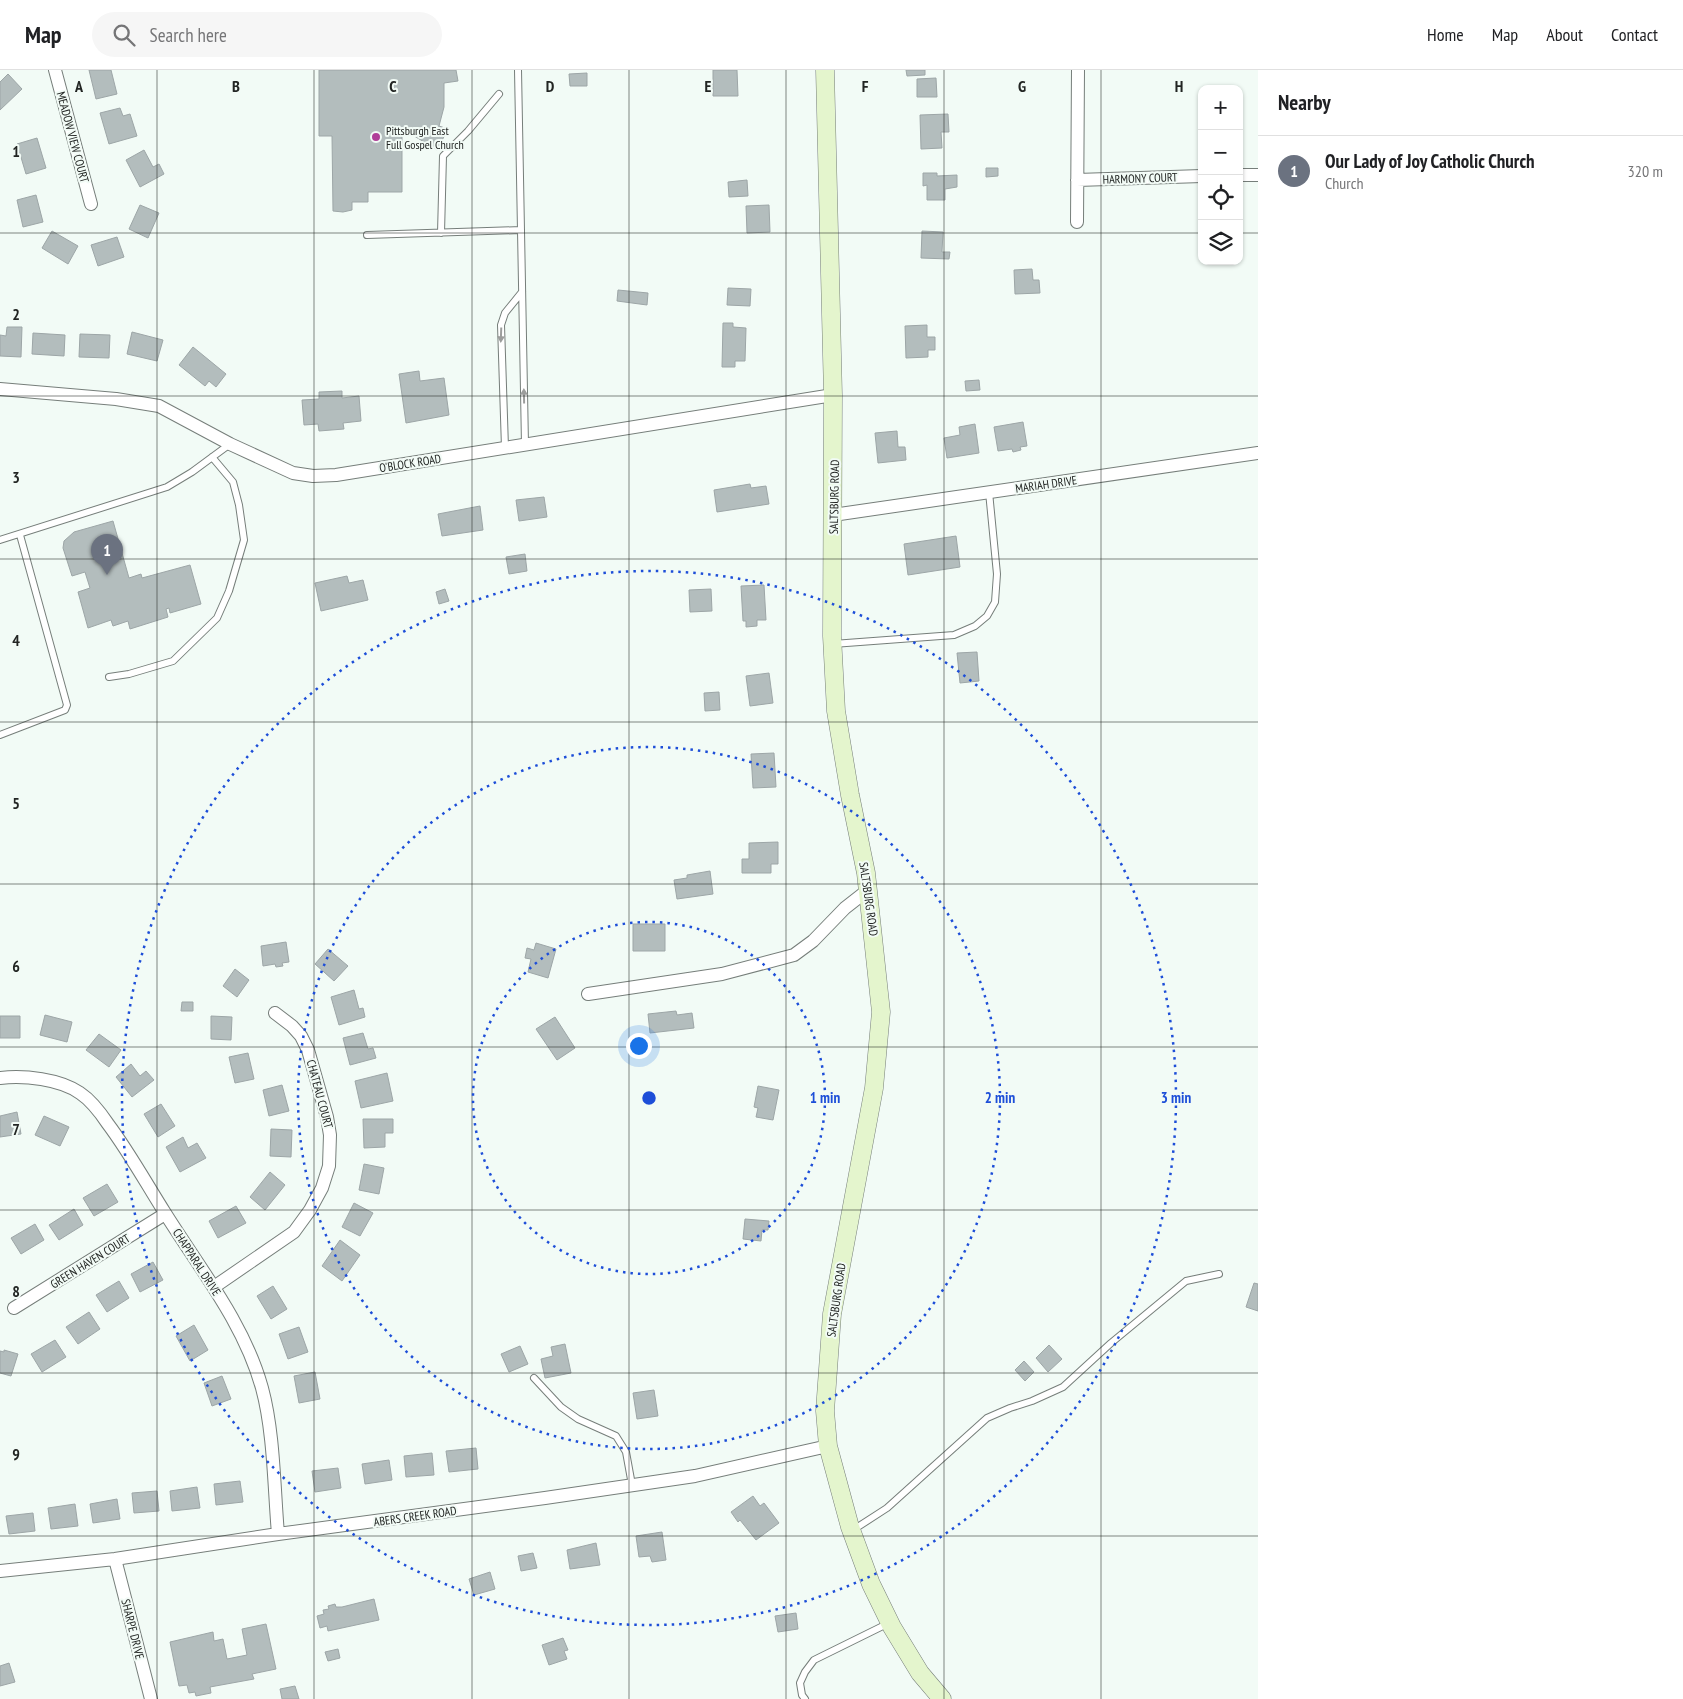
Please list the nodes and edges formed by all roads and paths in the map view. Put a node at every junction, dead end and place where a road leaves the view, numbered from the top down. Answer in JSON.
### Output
{"nodes":[{"id":1,"x":55,"y":70,"type":"edge"},
{"id":2,"x":518,"y":70,"type":"edge"},
{"id":3,"x":825,"y":70,"type":"edge"},
{"id":4,"x":1078,"y":70,"type":"edge"},
{"id":5,"x":499,"y":94,"type":"dead end"},
{"id":6,"x":1243,"y":175,"type":"edge"},
{"id":7,"x":1258,"y":175,"type":"edge"},
{"id":8,"x":1198,"y":176,"type":"edge"},
{"id":9,"x":1077,"y":180,"type":"junction"},
{"id":10,"x":91,"y":204,"type":"dead end"},
{"id":11,"x":1077,"y":222,"type":"dead end"},
{"id":12,"x":521,"y":230,"type":"junction"},
{"id":13,"x":441,"y":233,"type":"junction"},
{"id":14,"x":367,"y":235,"type":"dead end"},
{"id":15,"x":522,"y":292,"type":"junction"},
{"id":16,"x":0,"y":389,"type":"edge"},
{"id":17,"x":833,"y":395,"type":"junction"},
{"id":18,"x":230,"y":444,"type":"junction"},
{"id":19,"x":525,"y":445,"type":"junction"},
{"id":20,"x":505,"y":448,"type":"junction"},
{"id":21,"x":1258,"y":453,"type":"edge"},
{"id":22,"x":212,"y":457,"type":"junction"},
{"id":23,"x":989,"y":492,"type":"junction"},
{"id":24,"x":833,"y":515,"type":"junction"},
{"id":25,"x":20,"y":534,"type":"junction"},
{"id":26,"x":0,"y":540,"type":"edge"},
{"id":27,"x":833,"y":644,"type":"junction"},
{"id":28,"x":109,"y":677,"type":"dead end"},
{"id":29,"x":0,"y":735,"type":"edge"},
{"id":30,"x":868,"y":890,"type":"junction"},
{"id":31,"x":588,"y":994,"type":"dead end"},
{"id":32,"x":275,"y":1013,"type":"dead end"},
{"id":33,"x":0,"y":1078,"type":"edge"},
{"id":34,"x":166,"y":1214,"type":"junction"},
{"id":35,"x":1219,"y":1274,"type":"dead end"},
{"id":36,"x":214,"y":1287,"type":"junction"},
{"id":37,"x":14,"y":1308,"type":"dead end"},
{"id":38,"x":534,"y":1378,"type":"dead end"},
{"id":39,"x":828,"y":1446,"type":"junction"},
{"id":40,"x":632,"y":1485,"type":"junction"},
{"id":41,"x":852,"y":1531,"type":"junction"},
{"id":42,"x":278,"y":1534,"type":"junction"},
{"id":43,"x":116,"y":1559,"type":"junction"},
{"id":44,"x":0,"y":1571,"type":"edge"},
{"id":45,"x":890,"y":1622,"type":"junction"},
{"id":46,"x":151,"y":1699,"type":"edge"},
{"id":47,"x":805,"y":1699,"type":"edge"},
{"id":48,"x":942,"y":1699,"type":"edge"}],
"edges":[{"from":1,"to":10,"type":"street","name":"MEADOW VIEW COURT"},
{"from":2,"to":12,"type":"lane"},
{"from":3,"to":17,"type":"main road","name":"SALTSBURG ROAD"},
{"from":4,"to":9,"type":"street"},
{"from":5,"to":13,"type":"lane"},
{"from":6,"to":7,"type":"street"},
{"from":8,"to":9,"type":"street","name":"HARMONY COURT"},
{"from":9,"to":11,"type":"street"},
{"from":12,"to":13,"type":"lane"},
{"from":12,"to":15,"type":"lane"},
{"from":13,"to":14,"type":"lane"},
{"from":19,"to":15,"type":"lane","one_way":true},
{"from":15,"to":20,"type":"lane","one_way":true},
{"from":16,"to":18,"type":"street","name":"O'BLOCK ROAD"},
{"from":17,"to":19,"type":"street","name":"O'BLOCK ROAD"},
{"from":17,"to":24,"type":"main road","name":"SALTSBURG ROAD"},
{"from":18,"to":20,"type":"street","name":"O'BLOCK ROAD"},
{"from":18,"to":22,"type":"lane"},
{"from":19,"to":20,"type":"street","name":"O'BLOCK ROAD"},
{"from":21,"to":23,"type":"street","name":"MARIAH DRIVE"},
{"from":22,"to":25,"type":"lane"},
{"from":22,"to":28,"type":"lane"},
{"from":23,"to":24,"type":"street","name":"MARIAH DRIVE"},
{"from":23,"to":27,"type":"lane"},
{"from":24,"to":27,"type":"main road","name":"SALTSBURG ROAD"},
{"from":25,"to":26,"type":"lane"},
{"from":25,"to":29,"type":"lane"},
{"from":27,"to":30,"type":"main road","name":"SALTSBURG ROAD"},
{"from":30,"to":31,"type":"street"},
{"from":30,"to":39,"type":"main road","name":"SALTSBURG ROAD"},
{"from":32,"to":36,"type":"street","name":"CHATEAU COURT"},
{"from":33,"to":34,"type":"street","name":"CHAPPARAL DRIVE"},
{"from":34,"to":36,"type":"street","name":"CHAPPARAL DRIVE"},
{"from":34,"to":37,"type":"street","name":"GREEN HAVEN COURT"},
{"from":35,"to":41,"type":"lane"},
{"from":36,"to":42,"type":"street","name":"CHAPPARAL DRIVE"},
{"from":38,"to":40,"type":"lane"},
{"from":39,"to":40,"type":"street","name":"ABERS CREEK ROAD"},
{"from":39,"to":41,"type":"main road","name":"SALTSBURG ROAD"},
{"from":40,"to":42,"type":"street","name":"ABERS CREEK ROAD"},
{"from":41,"to":45,"type":"main road","name":"SALTSBURG ROAD"},
{"from":42,"to":43,"type":"street","name":"ABERS CREEK ROAD"},
{"from":43,"to":44,"type":"street","name":"ABERS CREEK ROAD"},
{"from":43,"to":46,"type":"street","name":"SHARPE DRIVE"},
{"from":45,"to":47,"type":"lane"},
{"from":45,"to":48,"type":"main road","name":"SALTSBURG ROAD"}]}
